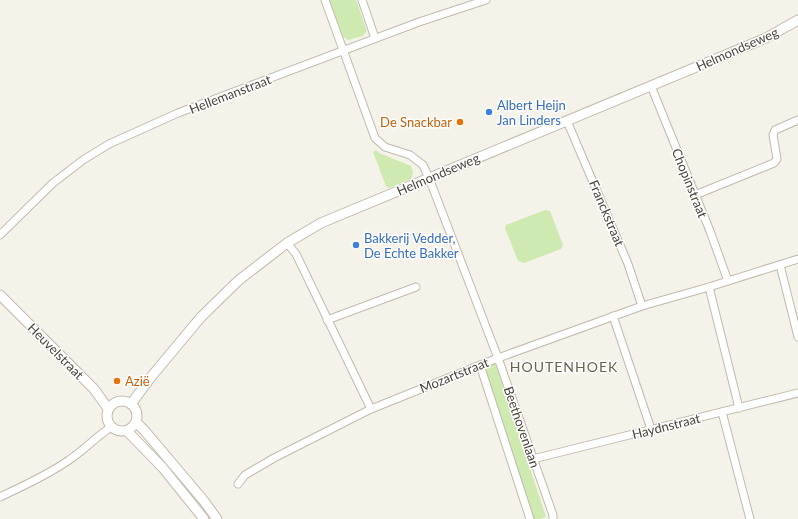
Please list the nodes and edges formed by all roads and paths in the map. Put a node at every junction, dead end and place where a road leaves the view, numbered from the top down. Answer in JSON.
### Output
{"nodes":[{"id":1,"x":325,"y":0,"type":"edge"},
{"id":2,"x":362,"y":0,"type":"edge"},
{"id":3,"x":486,"y":0,"type":"edge"},
{"id":4,"x":798,"y":20,"type":"edge"},
{"id":5,"x":376,"y":38,"type":"junction"},
{"id":6,"x":344,"y":51,"type":"junction"},
{"id":7,"x":651,"y":86,"type":"junction"},
{"id":8,"x":798,"y":120,"type":"edge"},
{"id":9,"x":567,"y":121,"type":"junction"},
{"id":10,"x":429,"y":178,"type":"junction"},
{"id":11,"x":695,"y":195,"type":"junction"},
{"id":12,"x":0,"y":235,"type":"edge"},
{"id":13,"x":287,"y":242,"type":"junction"},
{"id":14,"x":798,"y":259,"type":"edge"},
{"id":15,"x":780,"y":264,"type":"junction"},
{"id":16,"x":728,"y":280,"type":"junction"},
{"id":17,"x":416,"y":287,"type":"dead end"},
{"id":18,"x":709,"y":287,"type":"junction"},
{"id":19,"x":0,"y":295,"type":"edge"},
{"id":20,"x":642,"y":306,"type":"junction"},
{"id":21,"x":613,"y":316,"type":"junction"},
{"id":22,"x":327,"y":320,"type":"junction"},
{"id":23,"x":798,"y":336,"type":"edge"},
{"id":24,"x":498,"y":358,"type":"junction"},
{"id":25,"x":480,"y":365,"type":"junction"},
{"id":26,"x":798,"y":393,"type":"edge"},
{"id":27,"x":131,"y":404,"type":"junction"},
{"id":28,"x":109,"y":408,"type":"junction"},
{"id":29,"x":739,"y":408,"type":"junction"},
{"id":30,"x":371,"y":409,"type":"junction"},
{"id":31,"x":722,"y":412,"type":"junction"},
{"id":32,"x":136,"y":422,"type":"junction"},
{"id":33,"x":111,"y":427,"type":"junction"},
{"id":34,"x":651,"y":430,"type":"junction"},
{"id":35,"x":128,"y":431,"type":"junction"},
{"id":36,"x":533,"y":459,"type":"junction"},
{"id":37,"x":238,"y":484,"type":"dead end"},
{"id":38,"x":0,"y":497,"type":"edge"},
{"id":39,"x":204,"y":519,"type":"edge"},
{"id":40,"x":217,"y":519,"type":"edge"},
{"id":41,"x":530,"y":519,"type":"edge"},
{"id":42,"x":553,"y":519,"type":"edge"},
{"id":43,"x":750,"y":519,"type":"edge"}],
"edges":[{"from":1,"to":6,"type":"street","name":"Beethovenlaan"},
{"from":2,"to":5,"type":"street"},
{"from":3,"to":5,"type":"street","name":"Hellemanstraat"},
{"from":4,"to":7,"type":"street","name":"Helmondseweg"},
{"from":5,"to":6,"type":"street","name":"Hellemanstraat"},
{"from":6,"to":10,"type":"street","name":"Beethovenlaan"},
{"from":6,"to":12,"type":"street","name":"Hellemanstraat"},
{"from":7,"to":9,"type":"street","name":"Helmondseweg"},
{"from":7,"to":11,"type":"street","name":"Chopinstraat"},
{"from":8,"to":11,"type":"street"},
{"from":9,"to":10,"type":"street","name":"Helmondseweg"},
{"from":9,"to":20,"type":"street","name":"Franckstraat"},
{"from":10,"to":13,"type":"street","name":"Helmondseweg"},
{"from":10,"to":24,"type":"street","name":"Beethovenlaan"},
{"from":11,"to":16,"type":"street","name":"Chopinstraat"},
{"from":13,"to":22,"type":"street"},
{"from":13,"to":27,"type":"street","name":"Helmondseweg"},
{"from":14,"to":15,"type":"street","name":"Mozartstraat"},
{"from":15,"to":16,"type":"street","name":"Mozartstraat"},
{"from":15,"to":23,"type":"street"},
{"from":16,"to":18,"type":"street","name":"Mozartstraat"},
{"from":17,"to":22,"type":"street"},
{"from":18,"to":20,"type":"street","name":"Mozartstraat"},
{"from":18,"to":29,"type":"street"},
{"from":19,"to":28,"type":"street","name":"Heuvelstraat"},
{"from":20,"to":21,"type":"street","name":"Mozartstraat"},
{"from":21,"to":24,"type":"street","name":"Mozartstraat"},
{"from":21,"to":34,"type":"street"},
{"from":22,"to":30,"type":"street"},
{"from":24,"to":25,"type":"street","name":"Mozartstraat"},
{"from":24,"to":36,"type":"street","name":"Beethovenlaan"},
{"from":25,"to":30,"type":"street","name":"Mozartstraat"},
{"from":25,"to":41,"type":"street","name":"Beethovenlaan"},
{"from":26,"to":29,"type":"street","name":"Haydnstraat"},
{"from":27,"to":28,"type":"street"},
{"from":27,"to":32,"type":"street"},
{"from":28,"to":33,"type":"street"},
{"from":29,"to":31,"type":"street","name":"Haydnstraat"},
{"from":30,"to":37,"type":"street","name":"Mozartstraat"},
{"from":31,"to":34,"type":"street","name":"Haydnstraat"},
{"from":31,"to":43,"type":"street"},
{"from":32,"to":35,"type":"street"},
{"from":32,"to":40,"type":"street"},
{"from":33,"to":35,"type":"street"},
{"from":33,"to":38,"type":"street"},
{"from":34,"to":36,"type":"street","name":"Haydnstraat"},
{"from":35,"to":39,"type":"street"},
{"from":36,"to":42,"type":"street","name":"Beethovenlaan"}]}
